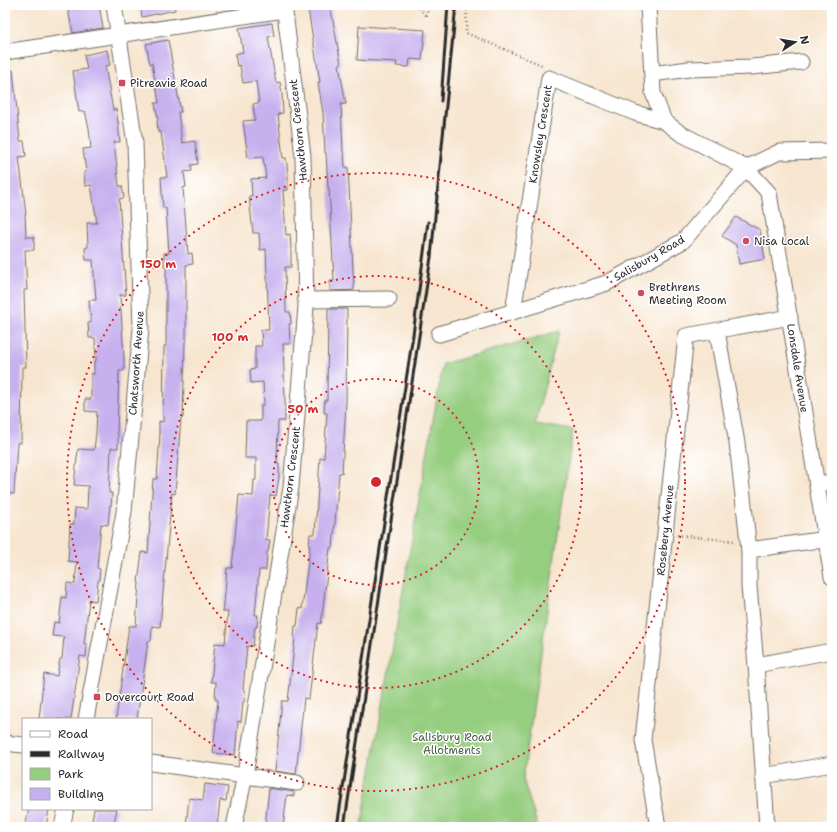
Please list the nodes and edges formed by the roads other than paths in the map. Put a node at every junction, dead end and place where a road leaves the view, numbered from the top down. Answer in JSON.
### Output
{"nodes":[{"id":1,"x":114,"y":5,"type":"edge"},
{"id":2,"x":648,"y":5,"type":"edge"},
{"id":3,"x":284,"y":7,"type":"edge"},
{"id":4,"x":118,"y":34,"type":"junction"},
{"id":5,"x":5,"y":52,"type":"edge"},
{"id":6,"x":801,"y":62,"type":"dead end"},
{"id":7,"x":652,"y":74,"type":"junction"},
{"id":8,"x":664,"y":121,"type":"junction"},
{"id":9,"x":832,"y":151,"type":"edge"},
{"id":10,"x":746,"y":168,"type":"junction"},
{"id":11,"x":389,"y":299,"type":"dead end"},
{"id":12,"x":306,"y":300,"type":"junction"},
{"id":13,"x":513,"y":312,"type":"junction"},
{"id":14,"x":790,"y":317,"type":"junction"},
{"id":15,"x":717,"y":331,"type":"junction"},
{"id":16,"x":439,"y":334,"type":"dead end"},
{"id":17,"x":832,"y":482,"type":"edge"},
{"id":18,"x":817,"y":484,"type":"junction"},
{"id":19,"x":826,"y":539,"type":"junction"},
{"id":20,"x":749,"y":546,"type":"junction"},
{"id":21,"x":832,"y":576,"type":"edge"},
{"id":22,"x":832,"y":651,"type":"edge"},
{"id":23,"x":756,"y":664,"type":"junction"},
{"id":24,"x":86,"y":718,"type":"edge"},
{"id":25,"x":5,"y":743,"type":"edge"},
{"id":26,"x":22,"y":745,"type":"edge"},
{"id":27,"x":152,"y":763,"type":"edge"},
{"id":28,"x":832,"y":764,"type":"edge"},
{"id":29,"x":245,"y":775,"type":"junction"},
{"id":30,"x":763,"y":776,"type":"junction"},
{"id":31,"x":297,"y":783,"type":"dead end"},
{"id":32,"x":66,"y":810,"type":"edge"},
{"id":33,"x":62,"y":827,"type":"edge"},
{"id":34,"x":234,"y":827,"type":"edge"},
{"id":35,"x":658,"y":827,"type":"edge"},
{"id":36,"x":767,"y":827,"type":"edge"}],
"edges":[{"from":1,"to":4,"type":"street","name":"Chatsworth Avenue"},
{"from":2,"to":7,"type":"street"},
{"from":3,"to":4,"type":"street"},
{"from":3,"to":12,"type":"street","name":"Hawthorn Crescent"},
{"from":4,"to":5,"type":"street"},
{"from":4,"to":24,"type":"street","name":"Chatsworth Avenue"},
{"from":6,"to":7,"type":"street"},
{"from":7,"to":8,"type":"street"},
{"from":8,"to":10,"type":"street"},
{"from":8,"to":13,"type":"street","name":"Knowsley Crescent"},
{"from":9,"to":10,"type":"street","name":"Salisbury Road"},
{"from":10,"to":13,"type":"street","name":"Salisbury Road"},
{"from":10,"to":14,"type":"street","name":"Lonsdale Avenue"},
{"from":11,"to":12,"type":"street"},
{"from":12,"to":29,"type":"street","name":"Hawthorn Crescent"},
{"from":13,"to":16,"type":"street","name":"Salisbury Road"},
{"from":14,"to":15,"type":"street","name":"Rosebery Avenue"},
{"from":14,"to":18,"type":"street","name":"Lonsdale Avenue"},
{"from":15,"to":20,"type":"street"},
{"from":15,"to":35,"type":"street","name":"Rosebery Avenue"},
{"from":17,"to":18,"type":"street"},
{"from":18,"to":19,"type":"street","name":"Lonsdale Avenue"},
{"from":19,"to":20,"type":"street"},
{"from":19,"to":21,"type":"street","name":"Lonsdale Avenue"},
{"from":20,"to":23,"type":"street"},
{"from":22,"to":23,"type":"street"},
{"from":23,"to":30,"type":"street"},
{"from":25,"to":26,"type":"street"},
{"from":27,"to":29,"type":"street"},
{"from":28,"to":30,"type":"street"},
{"from":29,"to":31,"type":"street"},
{"from":29,"to":34,"type":"street","name":"Hawthorn Crescent"},
{"from":30,"to":36,"type":"street"},
{"from":32,"to":33,"type":"street"}]}
